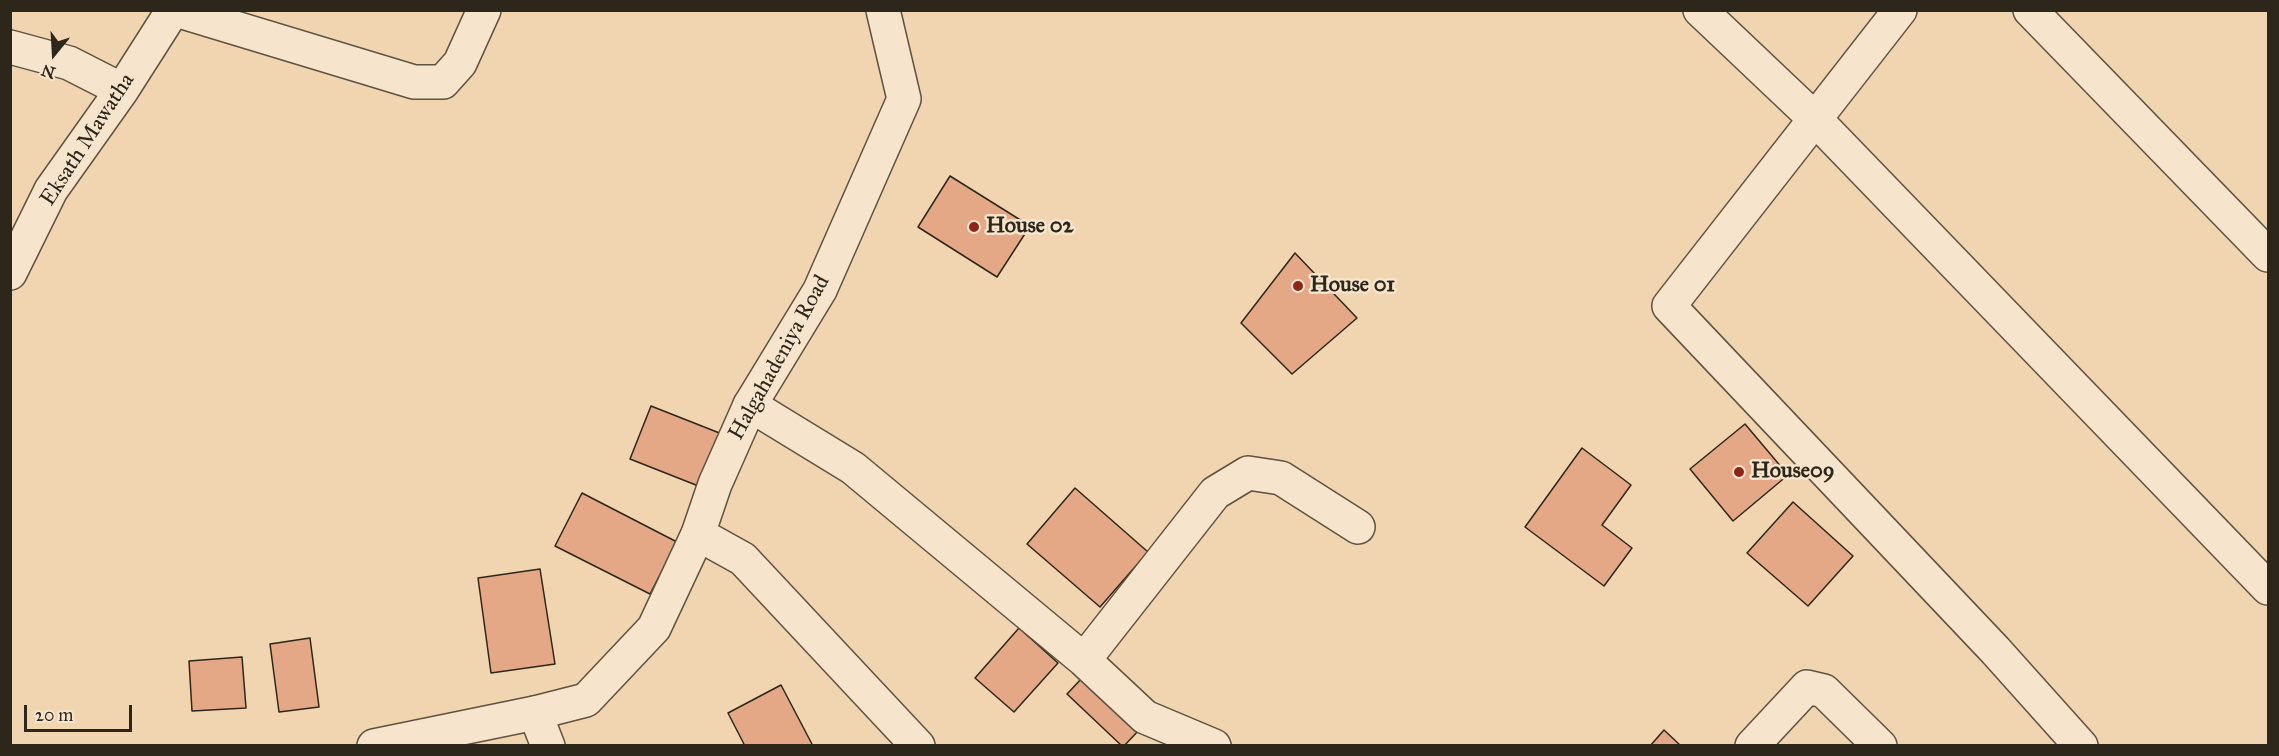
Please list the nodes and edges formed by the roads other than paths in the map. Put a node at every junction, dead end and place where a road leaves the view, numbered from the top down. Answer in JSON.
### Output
{"nodes":[{"id":1,"x":174,"y":10,"type":"edge"},
{"id":2,"x":484,"y":10,"type":"edge"},
{"id":3,"x":883,"y":10,"type":"edge"},
{"id":4,"x":1700,"y":10,"type":"edge"},
{"id":5,"x":1900,"y":10,"type":"edge"},
{"id":6,"x":2030,"y":10,"type":"edge"},
{"id":7,"x":10,"y":47,"type":"edge"},
{"id":8,"x":122,"y":90,"type":"junction"},
{"id":9,"x":1815,"y":119,"type":"junction"},
{"id":10,"x":2268,"y":255,"type":"edge"},
{"id":11,"x":10,"y":273,"type":"edge"},
{"id":12,"x":750,"y":405,"type":"junction"},
{"id":13,"x":1358,"y":526,"type":"dead end"},
{"id":14,"x":698,"y":534,"type":"junction"},
{"id":15,"x":2268,"y":588,"type":"edge"},
{"id":16,"x":1084,"y":660,"type":"junction"},
{"id":17,"x":535,"y":712,"type":"junction"},
{"id":18,"x":374,"y":746,"type":"edge"},
{"id":19,"x":548,"y":746,"type":"edge"},
{"id":20,"x":918,"y":746,"type":"edge"},
{"id":21,"x":1214,"y":746,"type":"edge"},
{"id":22,"x":1752,"y":746,"type":"edge"},
{"id":23,"x":1880,"y":746,"type":"edge"},
{"id":24,"x":2081,"y":746,"type":"edge"}],
"edges":[{"from":1,"to":2,"type":"street"},
{"from":1,"to":8,"type":"street","name":"Eksath Mawatha"},
{"from":3,"to":12,"type":"street","name":"Halgahadeniya Road"},
{"from":4,"to":9,"type":"street"},
{"from":5,"to":9,"type":"street"},
{"from":6,"to":10,"type":"street"},
{"from":7,"to":8,"type":"street"},
{"from":8,"to":11,"type":"street","name":"Eksath Mawatha"},
{"from":9,"to":15,"type":"street"},
{"from":9,"to":24,"type":"street"},
{"from":12,"to":14,"type":"street","name":"Halgahadeniya Road"},
{"from":12,"to":16,"type":"street"},
{"from":13,"to":16,"type":"street"},
{"from":14,"to":17,"type":"street","name":"Halgahadeniya Road"},
{"from":14,"to":20,"type":"street"},
{"from":16,"to":21,"type":"street"},
{"from":17,"to":18,"type":"street","name":"Halgahadeniya Road"},
{"from":17,"to":19,"type":"street"},
{"from":22,"to":23,"type":"street"}]}
